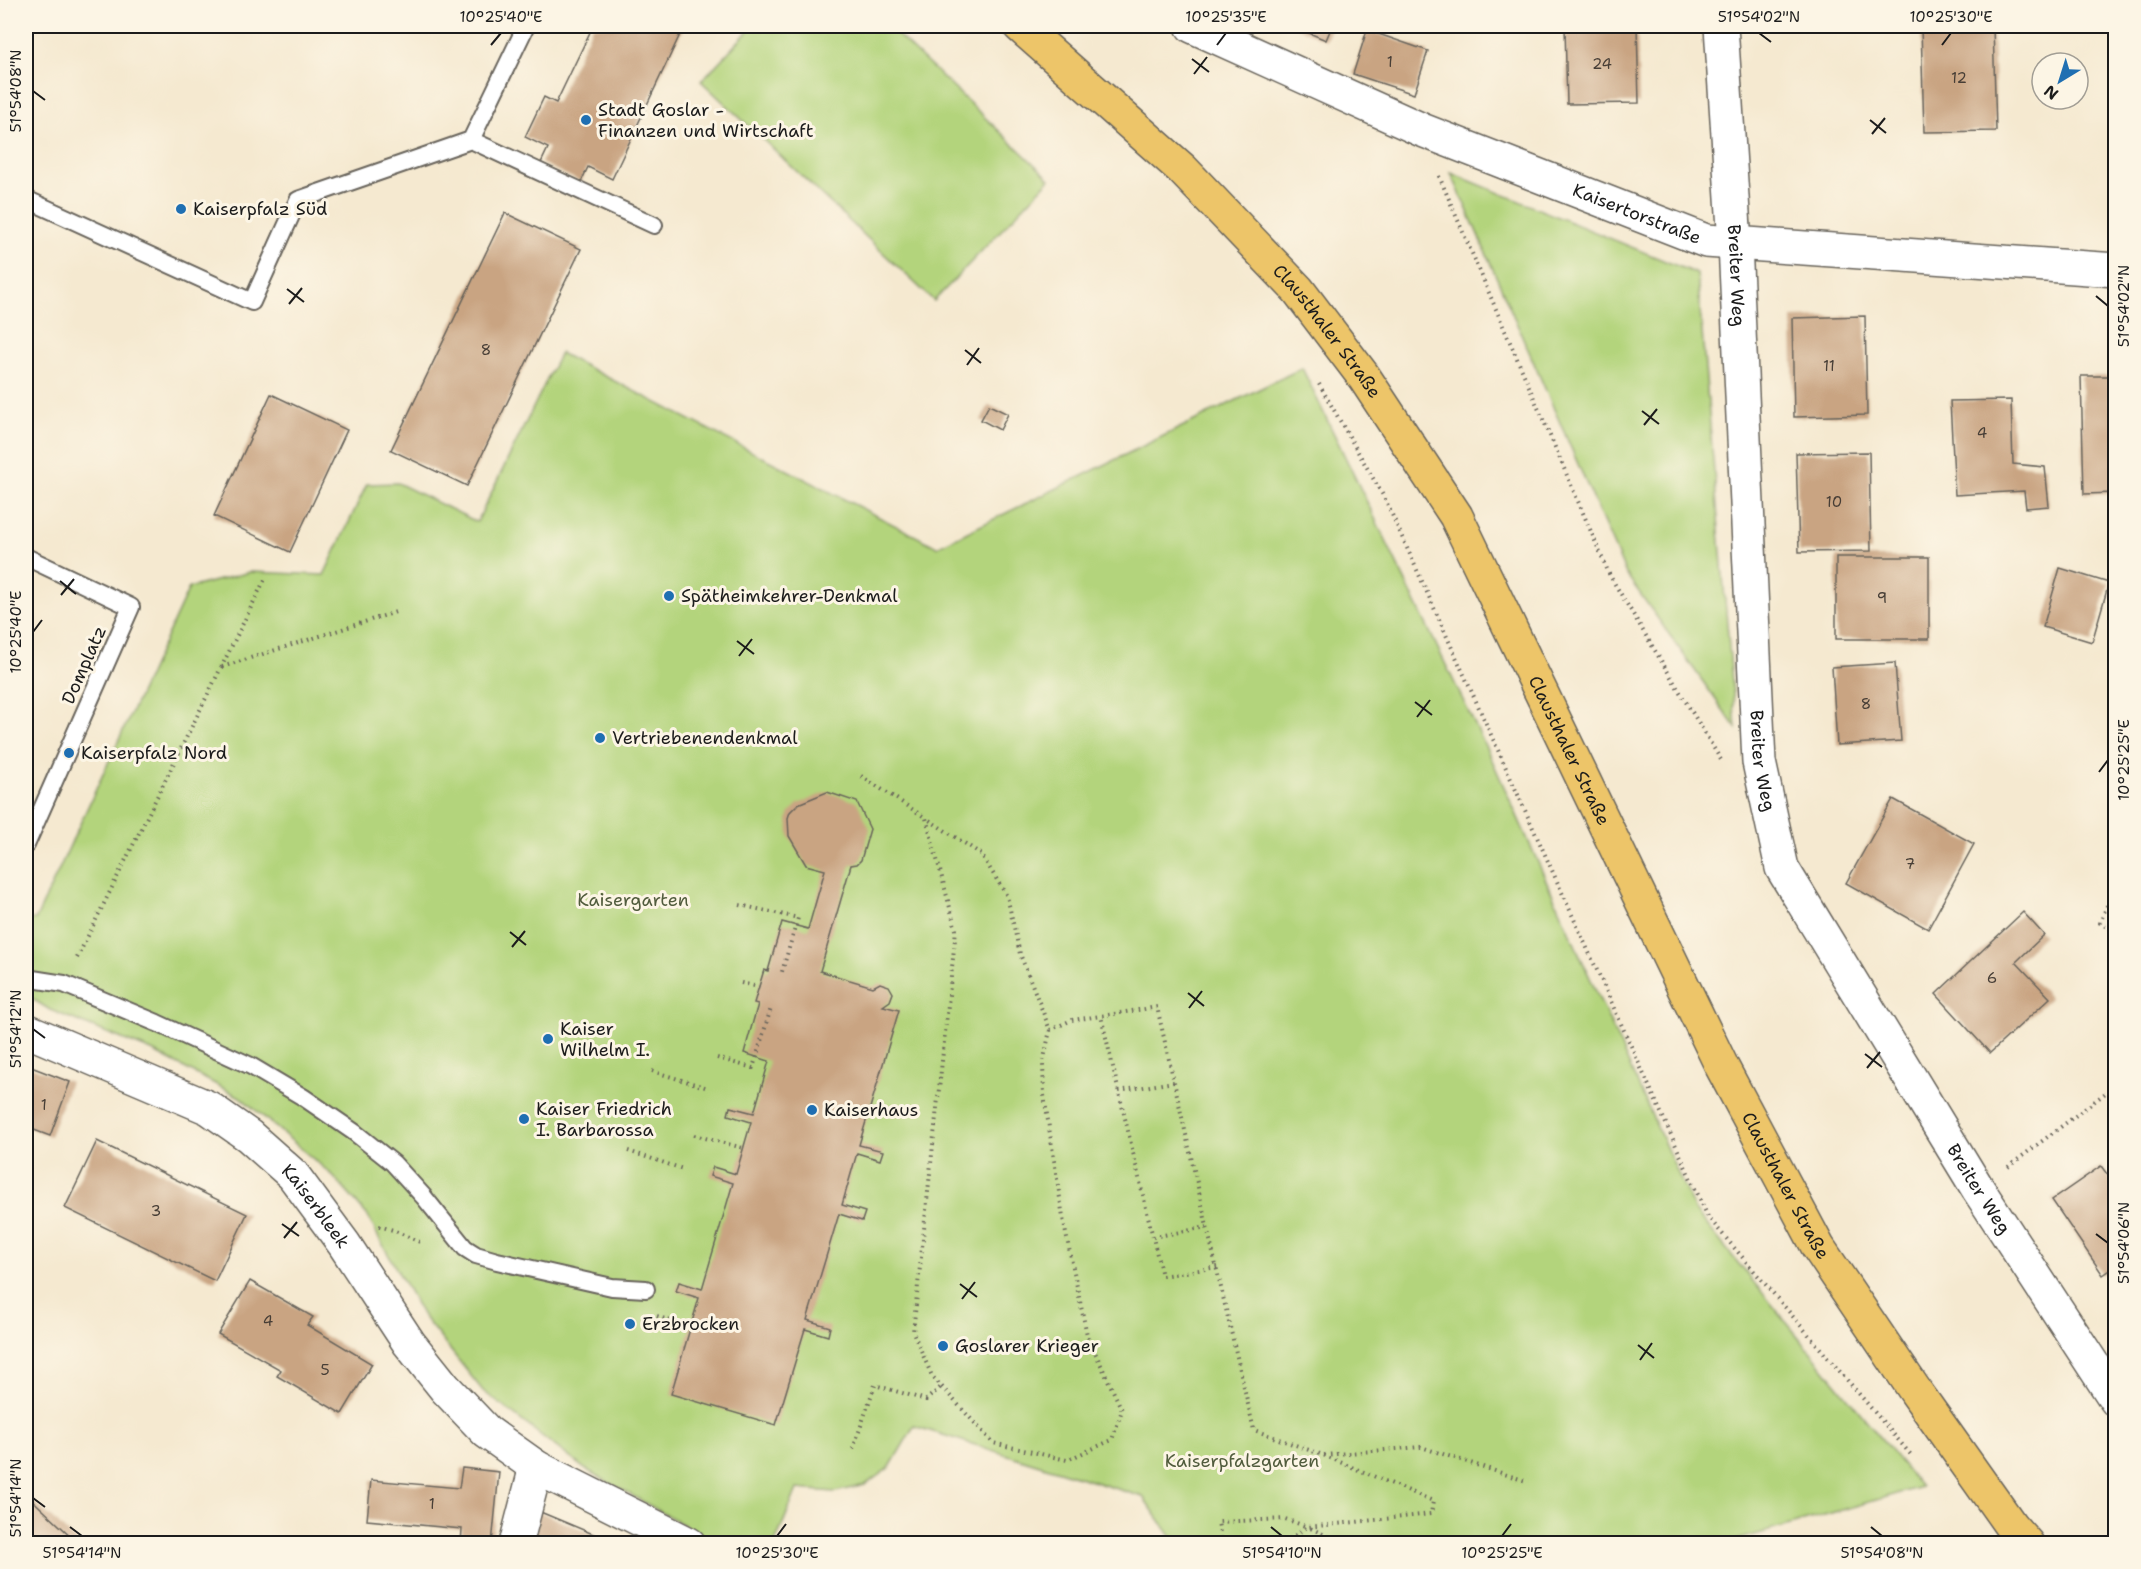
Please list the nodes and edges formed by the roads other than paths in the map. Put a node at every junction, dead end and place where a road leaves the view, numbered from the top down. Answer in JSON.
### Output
{"nodes":[{"id":1,"x":526,"y":26,"type":"edge"},
{"id":2,"x":1020,"y":26,"type":"edge"},
{"id":3,"x":1192,"y":26,"type":"edge"},
{"id":4,"x":1721,"y":26,"type":"edge"},
{"id":5,"x":471,"y":140,"type":"junction"},
{"id":6,"x":26,"y":200,"type":"edge"},
{"id":7,"x":654,"y":225,"type":"dead end"},
{"id":8,"x":1735,"y":244,"type":"junction"},
{"id":9,"x":2115,"y":270,"type":"edge"},
{"id":10,"x":26,"y":558,"type":"edge"},
{"id":11,"x":26,"y":845,"type":"edge"},
{"id":12,"x":26,"y":978,"type":"edge"},
{"id":13,"x":26,"y":1030,"type":"edge"},
{"id":14,"x":646,"y":1289,"type":"dead end"},
{"id":15,"x":2115,"y":1400,"type":"edge"},
{"id":16,"x":536,"y":1467,"type":"junction"},
{"id":17,"x":516,"y":1544,"type":"edge"},
{"id":18,"x":689,"y":1544,"type":"edge"},
{"id":19,"x":2026,"y":1544,"type":"edge"}],
"edges":[{"from":1,"to":5,"type":"lane"},
{"from":2,"to":19,"type":"main road","name":"Clausthaler Straße"},
{"from":3,"to":8,"type":"street","name":"Kaisertorstraße"},
{"from":4,"to":8,"type":"street","name":"Breiter Weg"},
{"from":5,"to":6,"type":"lane"},
{"from":5,"to":7,"type":"lane"},
{"from":8,"to":9,"type":"street","name":"Kaisertorstraße"},
{"from":8,"to":15,"type":"street","name":"Breiter Weg"},
{"from":10,"to":11,"type":"lane","name":"Domplatz"},
{"from":12,"to":14,"type":"lane"},
{"from":13,"to":16,"type":"street","name":"Kaiserbleek"},
{"from":16,"to":17,"type":"street"},
{"from":16,"to":18,"type":"street","name":"Kaiserbleek"}]}
